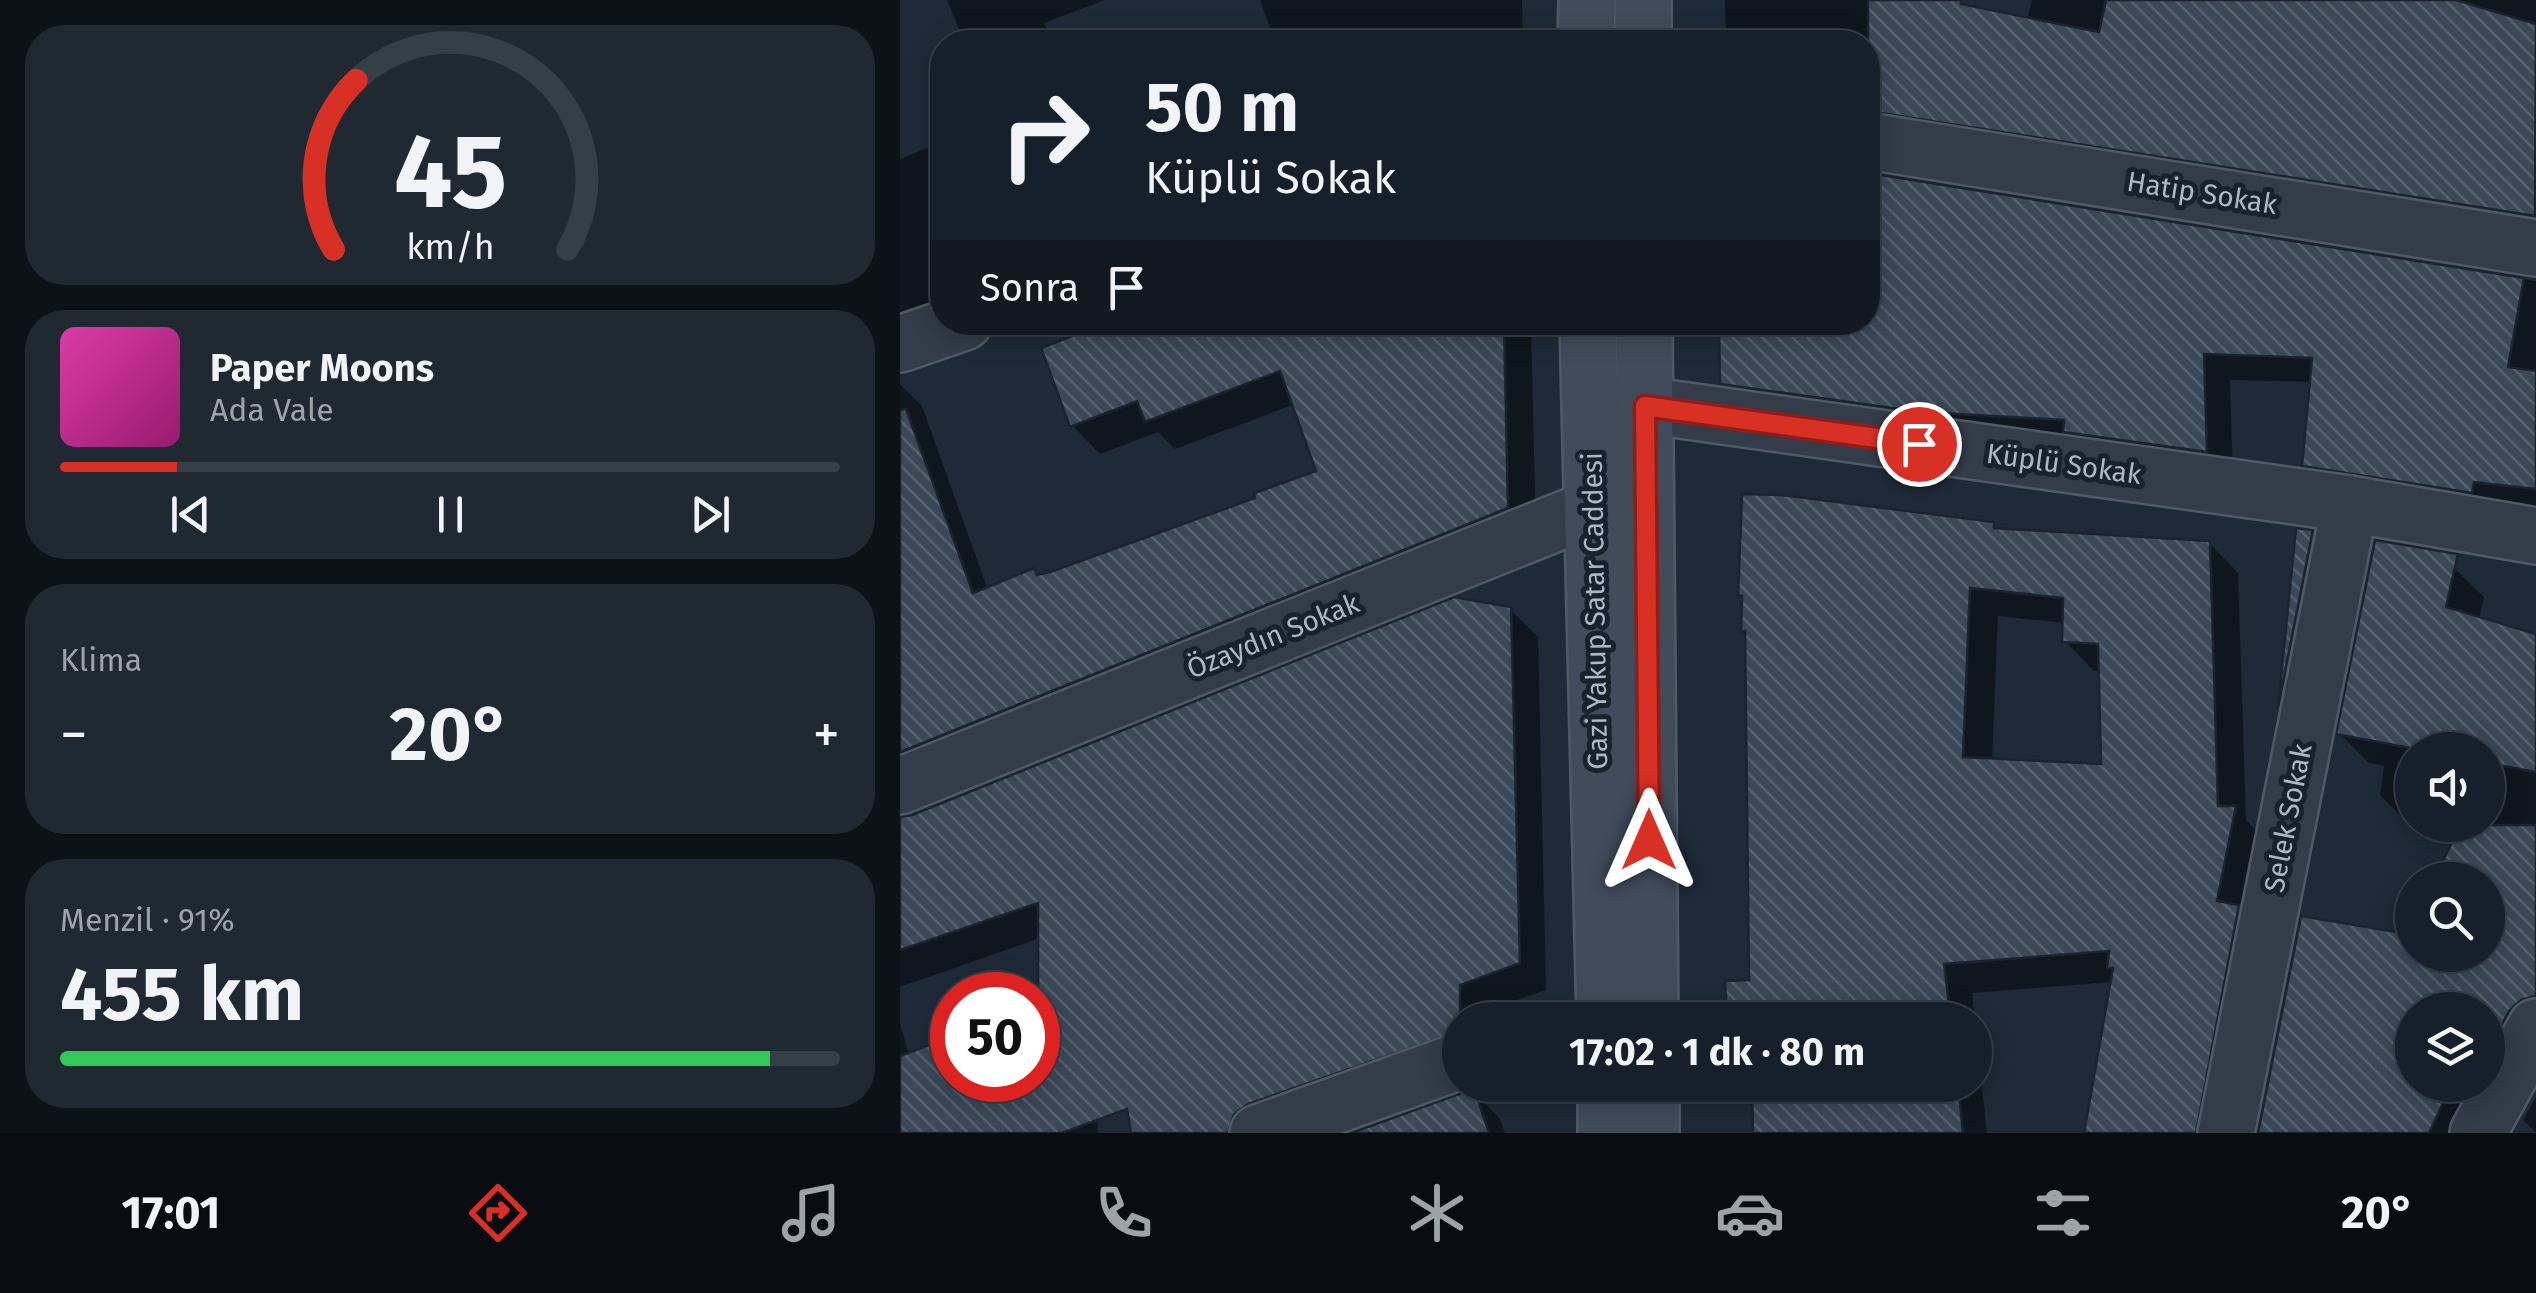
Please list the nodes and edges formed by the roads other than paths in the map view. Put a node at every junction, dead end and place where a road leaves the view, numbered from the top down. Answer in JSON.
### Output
{"nodes":[{"id":1,"x":1588,"y":0,"type":"edge"},
{"id":2,"x":1642,"y":0,"type":"edge"},
{"id":3,"x":1587,"y":30,"type":"edge"},
{"id":4,"x":1643,"y":30,"type":"edge"},
{"id":5,"x":1880,"y":143,"type":"edge"},
{"id":6,"x":2536,"y":248,"type":"edge"},
{"id":7,"x":930,"y":334,"type":"edge"},
{"id":8,"x":1588,"y":335,"type":"edge"},
{"id":9,"x":1644,"y":335,"type":"edge"},
{"id":10,"x":900,"y":344,"type":"edge"},
{"id":11,"x":1590,"y":405,"type":"junction"},
{"id":12,"x":1645,"y":406,"type":"junction"},
{"id":13,"x":1646,"y":487,"type":"junction"},
{"id":14,"x":2350,"y":504,"type":"junction"},
{"id":15,"x":1593,"y":507,"type":"junction"},
{"id":16,"x":2536,"y":536,"type":"edge"},
{"id":17,"x":900,"y":786,"type":"edge"},
{"id":18,"x":1616,"y":1002,"type":"edge"},
{"id":19,"x":1618,"y":1002,"type":"edge"},
{"id":20,"x":2536,"y":1027,"type":"edge"},
{"id":21,"x":1442,"y":1067,"type":"edge"},
{"id":22,"x":1606,"y":1102,"type":"edge"},
{"id":23,"x":1651,"y":1102,"type":"edge"},
{"id":24,"x":1258,"y":1133,"type":"edge"},
{"id":25,"x":1606,"y":1133,"type":"edge"},
{"id":26,"x":1651,"y":1133,"type":"edge"},
{"id":27,"x":2226,"y":1133,"type":"edge"},
{"id":28,"x":2478,"y":1133,"type":"edge"}],
"edges":[{"from":1,"to":3,"type":"main road"},
{"from":2,"to":4,"type":"main road"},
{"from":5,"to":6,"type":"street","name":"Hatip Sokak"},
{"from":7,"to":10,"type":"street"},
{"from":8,"to":11,"type":"main road","name":"Gazi Yakup Satar Caddesi"},
{"from":9,"to":12,"type":"main road","name":"Gazi Yakup Satar Caddesi"},
{"from":11,"to":12,"type":"street","name":"Küplü Sokak"},
{"from":11,"to":15,"type":"main road","name":"Gazi Yakup Satar Caddesi"},
{"from":12,"to":13,"type":"main road","name":"Gazi Yakup Satar Caddesi"},
{"from":12,"to":14,"type":"street","name":"Küplü Sokak"},
{"from":13,"to":15,"type":"street","name":"Özaydın Sokak"},
{"from":13,"to":19,"type":"main road","name":"Gazi Yakup Satar Caddesi"},
{"from":14,"to":16,"type":"street","name":"Küplü Sokak"},
{"from":14,"to":27,"type":"street","name":"Selek Sokak"},
{"from":15,"to":17,"type":"street","name":"Özaydın Sokak"},
{"from":15,"to":18,"type":"main road","name":"Gazi Yakup Satar Caddesi"},
{"from":20,"to":28,"type":"street"},
{"from":21,"to":24,"type":"street"},
{"from":22,"to":25,"type":"main road"},
{"from":23,"to":26,"type":"main road"}]}
